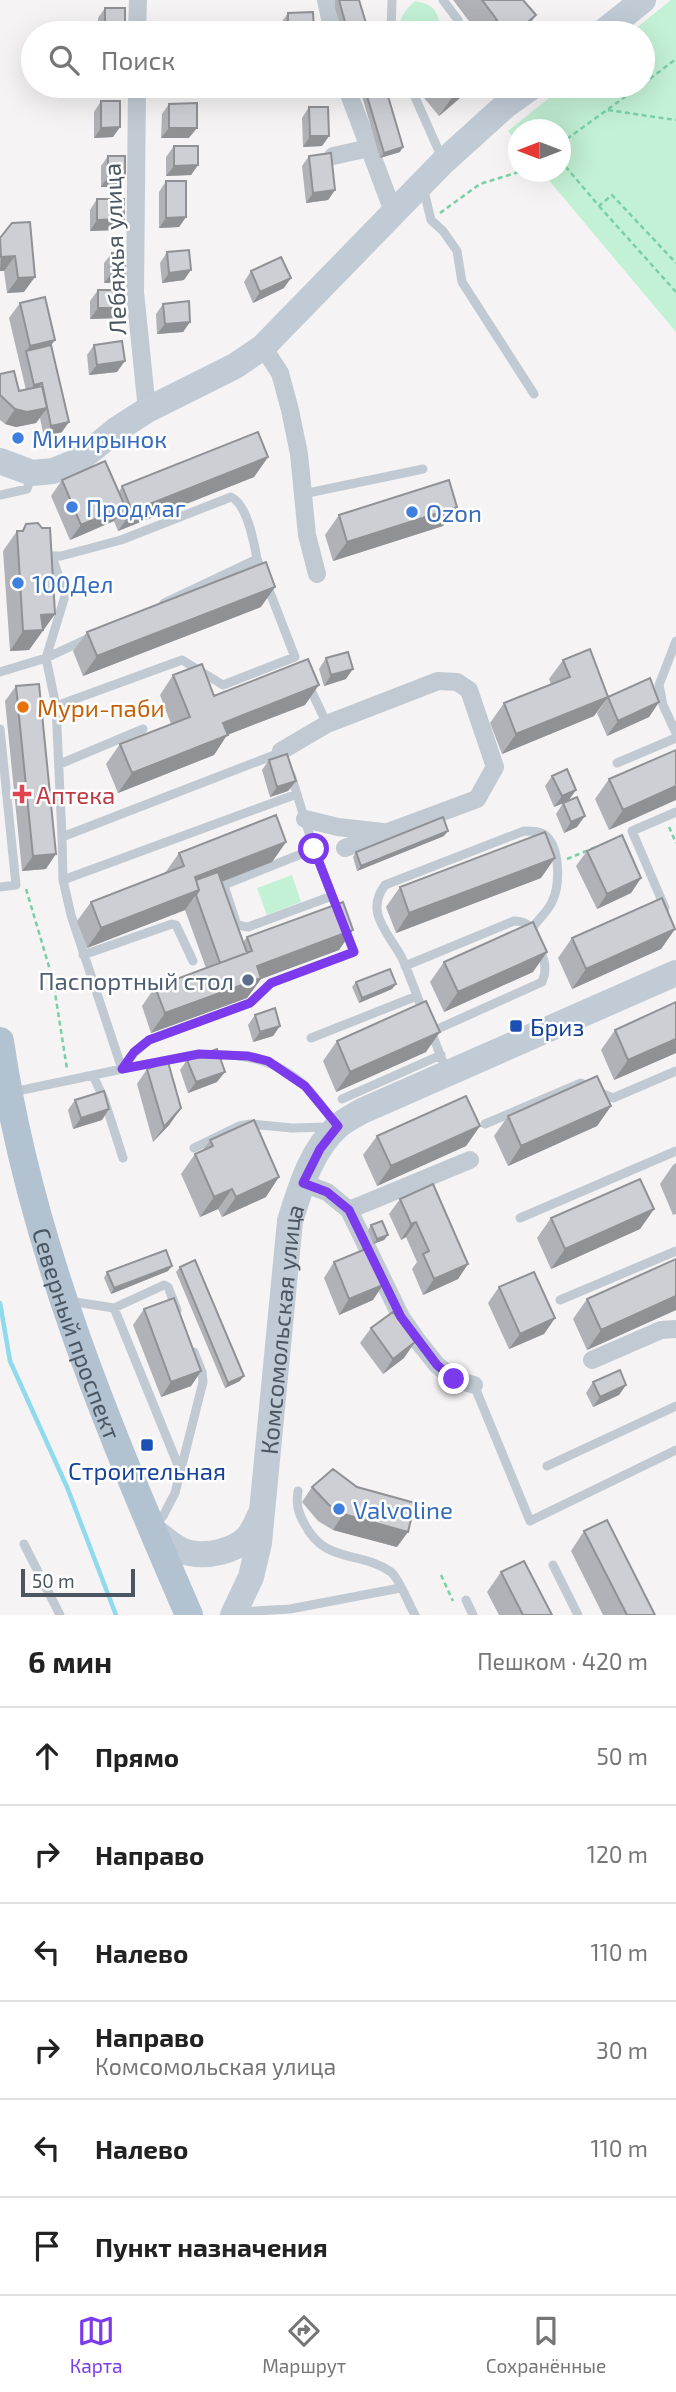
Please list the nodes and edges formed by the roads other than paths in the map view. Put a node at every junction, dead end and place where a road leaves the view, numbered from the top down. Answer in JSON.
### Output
{"nodes":[{"id":1,"x":138,"y":0,"type":"edge"},
{"id":2,"x":326,"y":0,"type":"edge"},
{"id":3,"x":393,"y":0,"type":"edge"},
{"id":4,"x":443,"y":0,"type":"edge"},
{"id":5,"x":509,"y":0,"type":"edge"},
{"id":6,"x":643,"y":0,"type":"edge"},
{"id":7,"x":137,"y":21,"type":"edge"},
{"id":8,"x":330,"y":21,"type":"edge"},
{"id":9,"x":392,"y":21,"type":"edge"},
{"id":10,"x":458,"y":21,"type":"edge"},
{"id":11,"x":527,"y":21,"type":"edge"},
{"id":12,"x":617,"y":21,"type":"edge"},
{"id":13,"x":136,"y":98,"type":"edge"},
{"id":14,"x":350,"y":98,"type":"edge"},
{"id":15,"x":415,"y":98,"type":"edge"},
{"id":16,"x":516,"y":98,"type":"edge"},
{"id":17,"x":369,"y":148,"type":"junction"},
{"id":18,"x":333,"y":156,"type":"edge"},
{"id":19,"x":443,"y":162,"type":"junction"},
{"id":20,"x":422,"y":186,"type":"junction"},
{"id":21,"x":394,"y":214,"type":"junction"},
{"id":22,"x":141,"y":344,"type":"junction"},
{"id":23,"x":117,"y":346,"type":"edge"},
{"id":24,"x":263,"y":347,"type":"junction"},
{"id":25,"x":534,"y":394,"type":"dead end"},
{"id":26,"x":147,"y":410,"type":"junction"},
{"id":27,"x":0,"y":461,"type":"edge"},
{"id":28,"x":423,"y":469,"type":"dead end"},
{"id":29,"x":32,"y":473,"type":"junction"},
{"id":30,"x":0,"y":495,"type":"edge"},
{"id":31,"x":301,"y":495,"type":"junction"},
{"id":32,"x":257,"y":559,"type":"junction"},
{"id":33,"x":317,"y":574,"type":"dead end"},
{"id":34,"x":158,"y":606,"type":"edge"},
{"id":35,"x":96,"y":635,"type":"edge"},
{"id":36,"x":676,"y":641,"type":"edge"},
{"id":37,"x":295,"y":657,"type":"junction"},
{"id":38,"x":46,"y":658,"type":"junction"},
{"id":39,"x":300,"y":668,"type":"edge"},
{"id":40,"x":0,"y":672,"type":"edge"},
{"id":41,"x":306,"y":679,"type":"edge"},
{"id":42,"x":56,"y":706,"type":"junction"},
{"id":43,"x":327,"y":724,"type":"junction"},
{"id":44,"x":0,"y":729,"type":"edge"},
{"id":45,"x":143,"y":729,"type":"dead end"},
{"id":46,"x":676,"y":736,"type":"edge"},
{"id":47,"x":281,"y":751,"type":"junction"},
{"id":48,"x":617,"y":763,"type":"dead end"},
{"id":49,"x":60,"y":764,"type":"junction"},
{"id":50,"x":297,"y":793,"type":"junction"},
{"id":51,"x":676,"y":812,"type":"edge"},
{"id":52,"x":305,"y":819,"type":"junction"},
{"id":53,"x":386,"y":832,"type":"junction"},
{"id":54,"x":62,"y":837,"type":"junction"},
{"id":55,"x":345,"y":848,"type":"dead end"},
{"id":56,"x":314,"y":849,"type":"junction"},
{"id":57,"x":63,"y":880,"type":"junction"},
{"id":58,"x":0,"y":887,"type":"edge"},
{"id":59,"x":332,"y":896,"type":"junction"},
{"id":60,"x":671,"y":920,"type":"edge"},
{"id":61,"x":532,"y":928,"type":"junction"},
{"id":62,"x":83,"y":955,"type":"junction"},
{"id":63,"x":192,"y":961,"type":"dead end"},
{"id":64,"x":405,"y":966,"type":"junction"},
{"id":65,"x":676,"y":974,"type":"edge"},
{"id":66,"x":417,"y":996,"type":"junction"},
{"id":67,"x":431,"y":1032,"type":"junction"},
{"id":68,"x":311,"y":1038,"type":"dead end"},
{"id":69,"x":0,"y":1041,"type":"edge"},
{"id":70,"x":444,"y":1064,"type":"junction"},
{"id":71,"x":122,"y":1069,"type":"junction"},
{"id":72,"x":676,"y":1071,"type":"edge"},
{"id":73,"x":93,"y":1075,"type":"junction"},
{"id":74,"x":8,"y":1093,"type":"junction"},
{"id":75,"x":342,"y":1099,"type":"dead end"},
{"id":76,"x":485,"y":1124,"type":"dead end"},
{"id":77,"x":338,"y":1126,"type":"junction"},
{"id":78,"x":194,"y":1147,"type":"dead end"},
{"id":79,"x":676,"y":1151,"type":"edge"},
{"id":80,"x":123,"y":1158,"type":"dead end"},
{"id":81,"x":470,"y":1160,"type":"dead end"},
{"id":82,"x":303,"y":1183,"type":"junction"},
{"id":83,"x":349,"y":1210,"type":"junction"},
{"id":84,"x":520,"y":1218,"type":"dead end"},
{"id":85,"x":676,"y":1251,"type":"edge"},
{"id":86,"x":62,"y":1300,"type":"junction"},
{"id":87,"x":560,"y":1300,"type":"dead end"},
{"id":88,"x":114,"y":1308,"type":"junction"},
{"id":89,"x":183,"y":1323,"type":"edge"},
{"id":90,"x":676,"y":1329,"type":"edge"},
{"id":91,"x":192,"y":1348,"type":"edge"},
{"id":92,"x":592,"y":1360,"type":"dead end"},
{"id":93,"x":474,"y":1385,"type":"joint"},
{"id":94,"x":676,"y":1405,"type":"edge"},
{"id":95,"x":676,"y":1450,"type":"edge"},
{"id":96,"x":547,"y":1466,"type":"dead end"},
{"id":97,"x":180,"y":1470,"type":"junction"},
{"id":98,"x":298,"y":1491,"type":"dead end"},
{"id":99,"x":261,"y":1512,"type":"junction"},
{"id":100,"x":152,"y":1528,"type":"junction"},
{"id":101,"x":24,"y":1544,"type":"dead end"},
{"id":102,"x":552,"y":1565,"type":"dead end"},
{"id":103,"x":400,"y":1588,"type":"junction"},
{"id":104,"x":466,"y":1600,"type":"dead end"},
{"id":105,"x":234,"y":1614,"type":"edge"},
{"id":106,"x":60,"y":1615,"type":"edge"},
{"id":107,"x":189,"y":1615,"type":"edge"},
{"id":108,"x":415,"y":1615,"type":"edge"},
{"id":109,"x":473,"y":1615,"type":"edge"},
{"id":110,"x":578,"y":1615,"type":"edge"}],
"edges":[{"from":1,"to":7,"type":"street"},
{"from":2,"to":8,"type":"street"},
{"from":3,"to":9,"type":"lane"},
{"from":4,"to":10,"type":"lane"},
{"from":5,"to":11,"type":"lane"},
{"from":6,"to":12,"type":"main road"},
{"from":13,"to":22,"type":"street","name":"Лебяжья улица"},
{"from":14,"to":17,"type":"street"},
{"from":15,"to":19,"type":"lane"},
{"from":16,"to":19,"type":"main road"},
{"from":17,"to":18,"type":"street"},
{"from":17,"to":21,"type":"street"},
{"from":19,"to":20,"type":"main road"},
{"from":20,"to":21,"type":"main road"},
{"from":20,"to":25,"type":"lane"},
{"from":21,"to":24,"type":"main road"},
{"from":22,"to":23,"type":"street"},
{"from":22,"to":26,"type":"street","name":"Лебяжья улица"},
{"from":24,"to":26,"type":"main road"},
{"from":24,"to":31,"type":"street"},
{"from":26,"to":29,"type":"main road"},
{"from":27,"to":29,"type":"main road"},
{"from":28,"to":31,"type":"lane"},
{"from":29,"to":30,"type":"lane"},
{"from":31,"to":33,"type":"street"},
{"from":32,"to":34,"type":"lane"},
{"from":32,"to":37,"type":"lane"},
{"from":32,"to":38,"type":"lane"},
{"from":35,"to":38,"type":"lane"},
{"from":36,"to":46,"type":"lane"},
{"from":37,"to":39,"type":"lane"},
{"from":37,"to":42,"type":"lane"},
{"from":38,"to":40,"type":"lane"},
{"from":38,"to":42,"type":"lane"},
{"from":41,"to":43,"type":"lane"},
{"from":42,"to":49,"type":"lane"},
{"from":43,"to":47,"type":"street"},
{"from":43,"to":53,"type":"street"},
{"from":44,"to":58,"type":"lane"},
{"from":45,"to":49,"type":"lane"},
{"from":46,"to":48,"type":"lane"},
{"from":47,"to":50,"type":"lane"},
{"from":47,"to":54,"type":"lane"},
{"from":49,"to":54,"type":"lane"},
{"from":50,"to":52,"type":"lane"},
{"from":50,"to":57,"type":"lane"},
{"from":51,"to":60,"type":"lane"},
{"from":52,"to":53,"type":"street"},
{"from":52,"to":56,"type":"lane"},
{"from":53,"to":55,"type":"street"},
{"from":54,"to":57,"type":"lane"},
{"from":56,"to":59,"type":"lane"},
{"from":56,"to":59,"type":"lane"},
{"from":57,"to":62,"type":"lane"},
{"from":59,"to":71,"type":"lane"},
{"from":61,"to":64,"type":"lane"},
{"from":61,"to":64,"type":"lane"},
{"from":61,"to":67,"type":"lane"},
{"from":62,"to":63,"type":"lane"},
{"from":62,"to":71,"type":"lane"},
{"from":64,"to":66,"type":"lane"},
{"from":65,"to":70,"type":"main road","name":"Комсомольская улица"},
{"from":66,"to":67,"type":"lane"},
{"from":66,"to":68,"type":"lane"},
{"from":67,"to":70,"type":"lane"},
{"from":69,"to":74,"type":"main road","name":"Северный проспект"},
{"from":70,"to":75,"type":"lane"},
{"from":70,"to":77,"type":"main road","name":"Комсомольская улица"},
{"from":71,"to":73,"type":"lane"},
{"from":71,"to":77,"type":"lane"},
{"from":72,"to":76,"type":"lane"},
{"from":73,"to":74,"type":"lane"},
{"from":73,"to":80,"type":"lane"},
{"from":74,"to":86,"type":"main road","name":"Северный проспект"},
{"from":77,"to":78,"type":"lane"},
{"from":77,"to":82,"type":"main road","name":"Комсомольская улица"},
{"from":79,"to":84,"type":"lane"},
{"from":81,"to":83,"type":"street"},
{"from":82,"to":83,"type":"street"},
{"from":82,"to":99,"type":"main road","name":"Комсомольская улица"},
{"from":83,"to":93,"type":"street"},
{"from":85,"to":87,"type":"lane"},
{"from":86,"to":88,"type":"lane"},
{"from":86,"to":100,"type":"main road","name":"Северный проспект"},
{"from":88,"to":89,"type":"lane"},
{"from":88,"to":97,"type":"lane"},
{"from":90,"to":92,"type":"street"},
{"from":91,"to":97,"type":"lane"},
{"from":93,"to":95,"type":"lane"},
{"from":94,"to":96,"type":"lane"},
{"from":97,"to":100,"type":"lane"},
{"from":98,"to":103,"type":"lane"},
{"from":99,"to":100,"type":"main road"},
{"from":99,"to":105,"type":"main road","name":"Комсомольская улица"},
{"from":100,"to":107,"type":"main road","name":"Северный проспект"},
{"from":101,"to":106,"type":"lane"},
{"from":102,"to":110,"type":"lane"},
{"from":103,"to":105,"type":"lane"},
{"from":103,"to":108,"type":"lane"},
{"from":104,"to":109,"type":"lane"}]}
